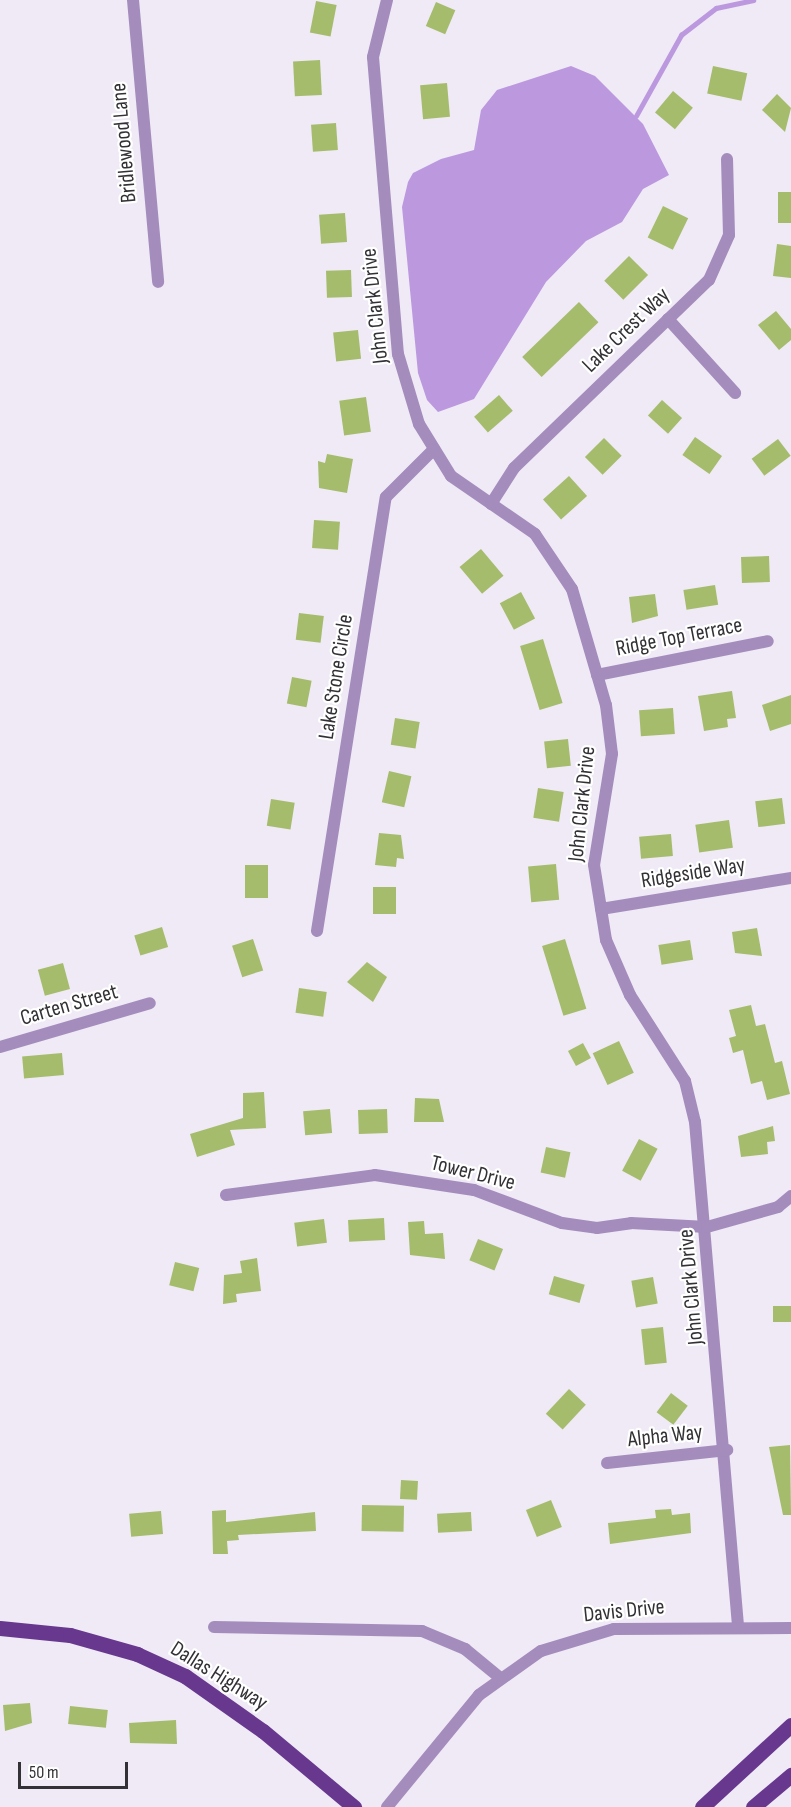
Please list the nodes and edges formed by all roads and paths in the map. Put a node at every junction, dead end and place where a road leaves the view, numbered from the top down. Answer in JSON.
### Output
{"nodes":[{"id":1,"x":133,"y":0,"type":"edge"},
{"id":2,"x":387,"y":0,"type":"edge"},
{"id":3,"x":727,"y":159,"type":"dead end"},
{"id":4,"x":158,"y":282,"type":"dead end"},
{"id":5,"x":668,"y":319,"type":"junction"},
{"id":6,"x":735,"y":393,"type":"dead end"},
{"id":7,"x":434,"y":449,"type":"junction"},
{"id":8,"x":491,"y":504,"type":"junction"},
{"id":9,"x":768,"y":641,"type":"dead end"},
{"id":10,"x":597,"y":675,"type":"junction"},
{"id":11,"x":791,"y":878,"type":"edge"},
{"id":12,"x":601,"y":909,"type":"junction"},
{"id":13,"x":317,"y":931,"type":"dead end"},
{"id":14,"x":150,"y":1003,"type":"dead end"},
{"id":15,"x":0,"y":1047,"type":"edge"},
{"id":16,"x":226,"y":1195,"type":"dead end"},
{"id":17,"x":791,"y":1196,"type":"edge"},
{"id":18,"x":707,"y":1227,"type":"junction"},
{"id":19,"x":727,"y":1450,"type":"junction"},
{"id":20,"x":607,"y":1463,"type":"dead end"},
{"id":21,"x":738,"y":1626,"type":"junction"},
{"id":22,"x":214,"y":1627,"type":"dead end"},
{"id":23,"x":0,"y":1628,"type":"edge"},
{"id":24,"x":791,"y":1628,"type":"edge"},
{"id":25,"x":499,"y":1677,"type":"junction"},
{"id":26,"x":791,"y":1725,"type":"edge"},
{"id":27,"x":791,"y":1775,"type":"edge"},
{"id":28,"x":354,"y":1807,"type":"edge"},
{"id":29,"x":387,"y":1807,"type":"edge"},
{"id":30,"x":702,"y":1807,"type":"edge"},
{"id":31,"x":753,"y":1807,"type":"edge"}],
"edges":[{"from":1,"to":4,"type":"street","name":"Bridlewood Lane"},
{"from":2,"to":7,"type":"street","name":"John Clark Drive"},
{"from":3,"to":5,"type":"street","name":"Lake Crest Way"},
{"from":5,"to":6,"type":"street"},
{"from":5,"to":8,"type":"street","name":"Lake Crest Way"},
{"from":7,"to":8,"type":"street","name":"John Clark Drive"},
{"from":7,"to":13,"type":"street","name":"Lake Stone Circle"},
{"from":8,"to":10,"type":"street","name":"John Clark Drive"},
{"from":9,"to":10,"type":"street","name":"Ridge Top Terrace"},
{"from":10,"to":12,"type":"street","name":"John Clark Drive"},
{"from":11,"to":12,"type":"street","name":"Ridgeside Way"},
{"from":12,"to":18,"type":"street","name":"John Clark Drive"},
{"from":14,"to":15,"type":"street","name":"Carten Street"},
{"from":16,"to":18,"type":"street","name":"Tower Drive"},
{"from":17,"to":18,"type":"street","name":"Tower Drive"},
{"from":18,"to":19,"type":"street","name":"John Clark Drive"},
{"from":19,"to":20,"type":"street","name":"Alpha Way"},
{"from":19,"to":21,"type":"street","name":"John Clark Drive"},
{"from":21,"to":24,"type":"street","name":"Davis Drive"},
{"from":21,"to":25,"type":"street","name":"Davis Drive"},
{"from":22,"to":25,"type":"street"},
{"from":23,"to":28,"type":"main road","name":"Dallas Highway"},
{"from":25,"to":29,"type":"street","name":"Davis Drive"},
{"from":26,"to":30,"type":"main road"},
{"from":27,"to":31,"type":"main road"}]}
